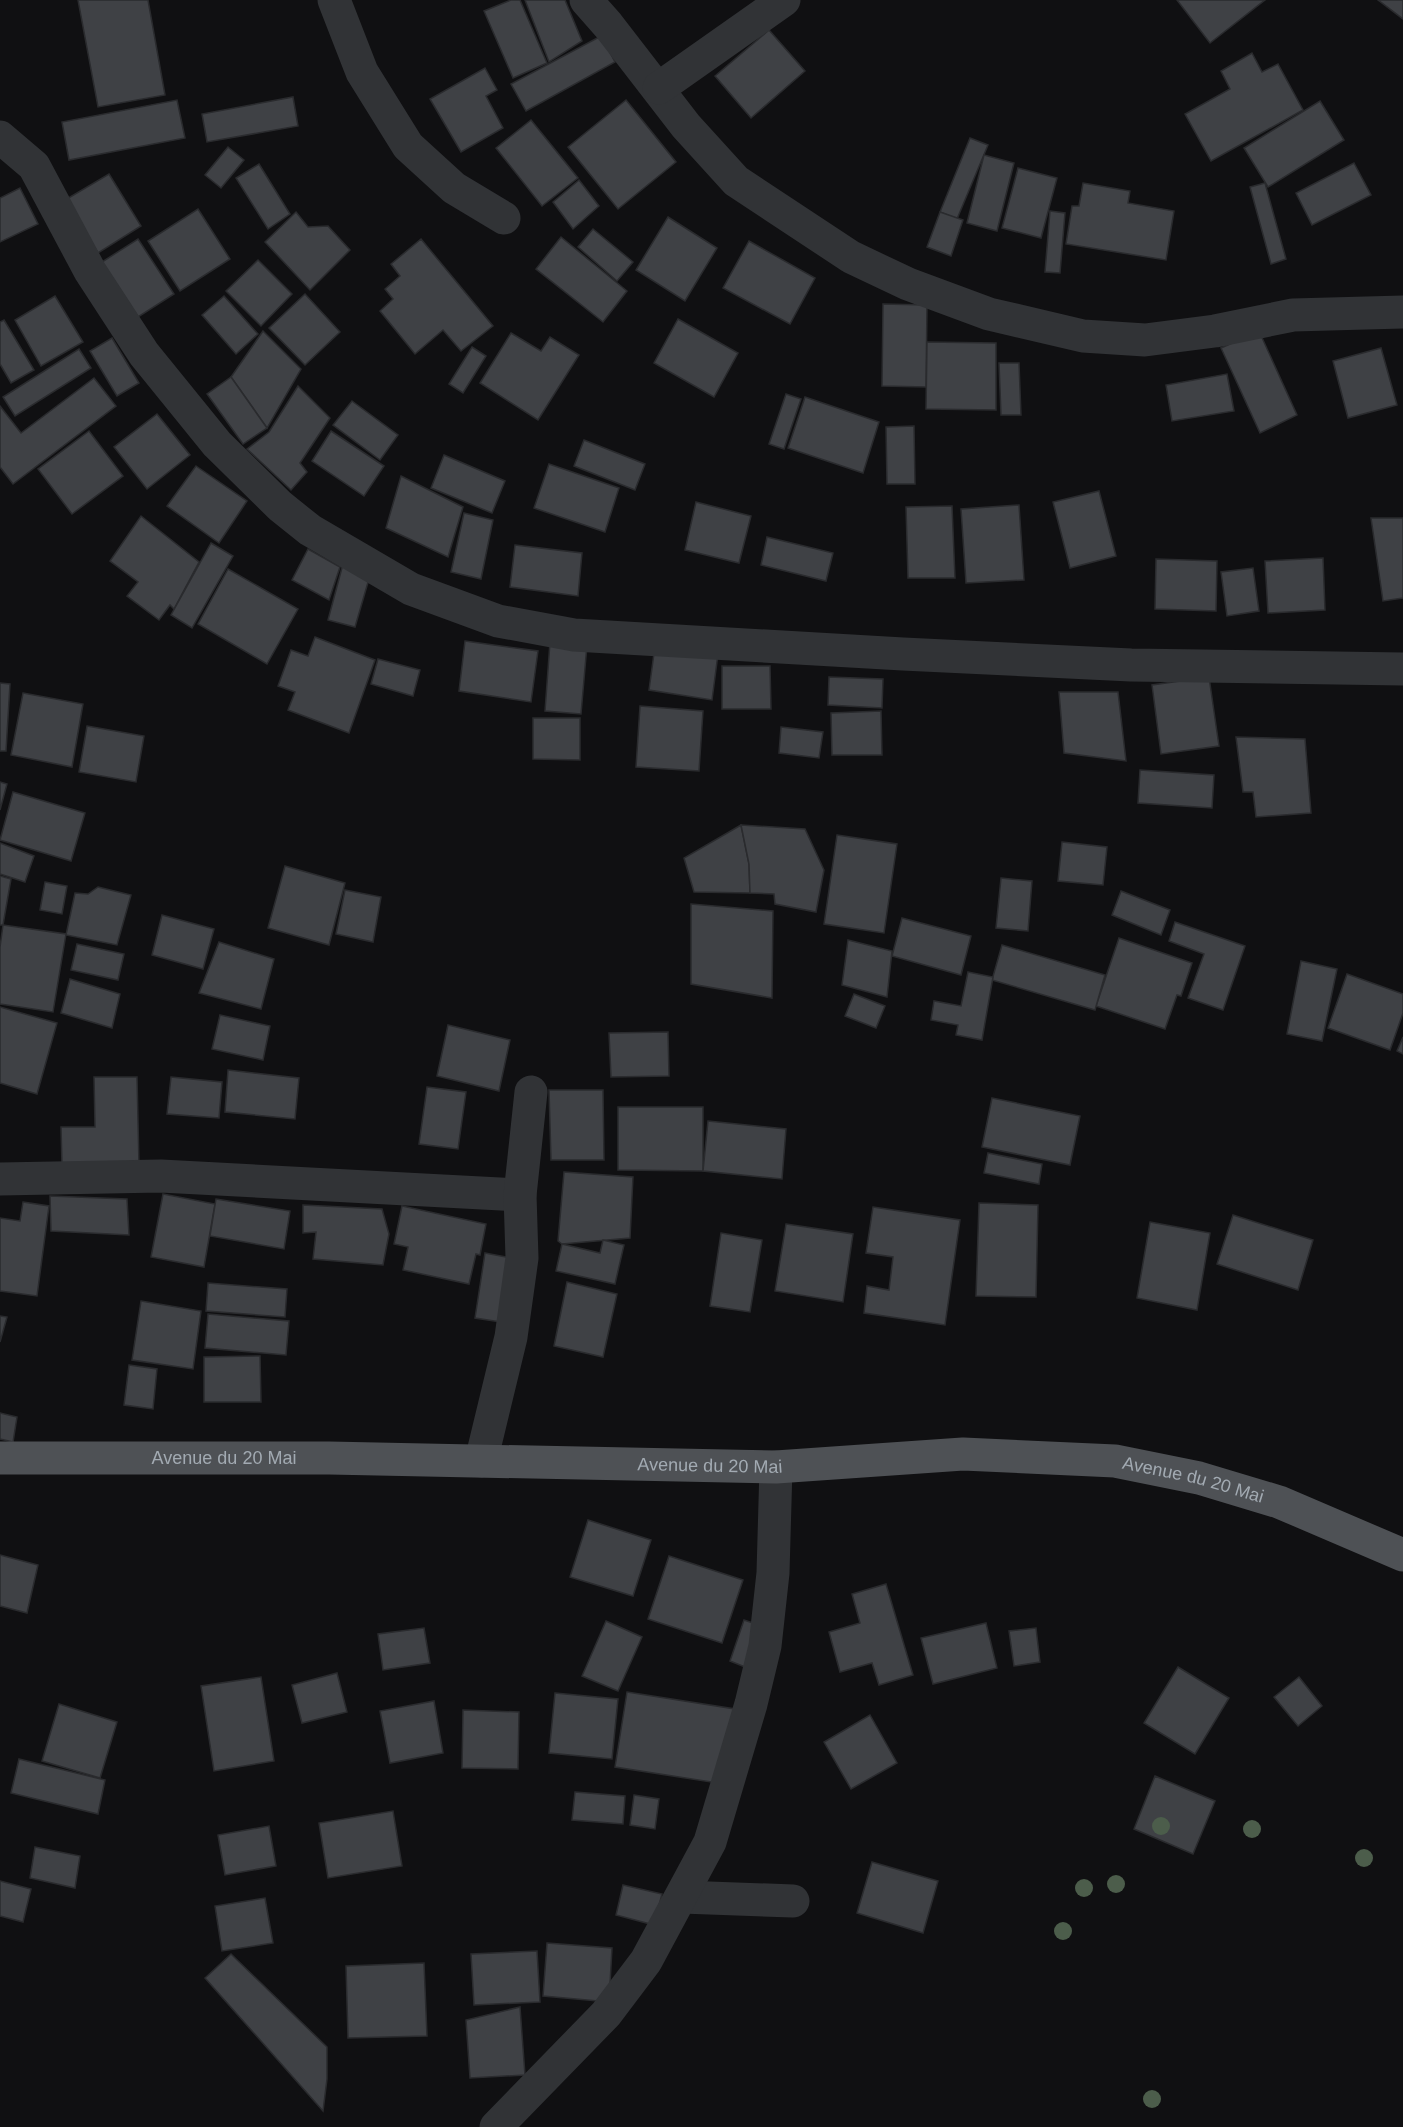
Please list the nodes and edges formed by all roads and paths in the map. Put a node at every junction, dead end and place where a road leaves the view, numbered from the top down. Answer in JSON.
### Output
{"nodes":[{"id":1,"x":334,"y":0,"type":"edge"},
{"id":2,"x":586,"y":0,"type":"edge"},
{"id":3,"x":783,"y":0,"type":"edge"},
{"id":4,"x":658,"y":88,"type":"junction"},
{"id":5,"x":0,"y":137,"type":"edge"},
{"id":6,"x":504,"y":218,"type":"dead end"},
{"id":7,"x":1403,"y":312,"type":"edge"},
{"id":8,"x":1403,"y":669,"type":"edge"},
{"id":9,"x":531,"y":1092,"type":"dead end"},
{"id":10,"x":0,"y":1179,"type":"edge"},
{"id":11,"x":520,"y":1195,"type":"junction"},
{"id":12,"x":0,"y":1458,"type":"edge"},
{"id":13,"x":481,"y":1461,"type":"junction"},
{"id":14,"x":776,"y":1467,"type":"junction"},
{"id":15,"x":1403,"y":1555,"type":"edge"},
{"id":16,"x":682,"y":1897,"type":"junction"},
{"id":17,"x":793,"y":1901,"type":"dead end"},
{"id":18,"x":496,"y":2127,"type":"edge"}],
"edges":[{"from":1,"to":6,"type":"street"},
{"from":2,"to":4,"type":"street"},
{"from":3,"to":4,"type":"street"},
{"from":4,"to":7,"type":"street"},
{"from":5,"to":8,"type":"street"},
{"from":9,"to":11,"type":"street"},
{"from":10,"to":11,"type":"street"},
{"from":11,"to":13,"type":"street"},
{"from":12,"to":13,"type":"main road","name":"Avenue du 20 Mai"},
{"from":13,"to":14,"type":"main road","name":"Avenue du 20 Mai"},
{"from":14,"to":15,"type":"main road","name":"Avenue du 20 Mai"},
{"from":14,"to":16,"type":"street"},
{"from":16,"to":17,"type":"street"},
{"from":16,"to":18,"type":"street"}]}
